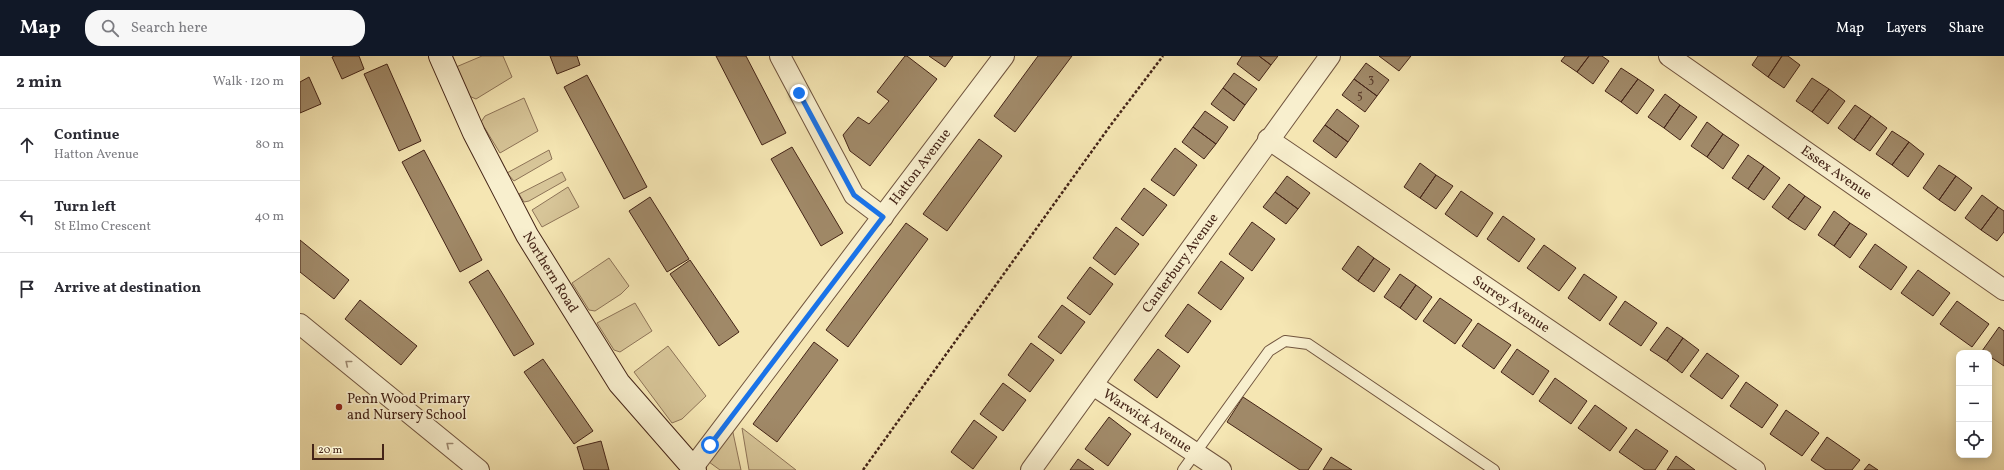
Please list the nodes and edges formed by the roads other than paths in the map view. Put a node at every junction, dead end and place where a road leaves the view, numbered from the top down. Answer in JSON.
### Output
{"nodes":[{"id":1,"x":440,"y":56,"type":"edge"},
{"id":2,"x":780,"y":56,"type":"edge"},
{"id":3,"x":1004,"y":56,"type":"edge"},
{"id":4,"x":1330,"y":56,"type":"edge"},
{"id":5,"x":1669,"y":56,"type":"edge"},
{"id":6,"x":1268,"y":139,"type":"junction"},
{"id":7,"x":883,"y":217,"type":"junction"},
{"id":8,"x":2004,"y":290,"type":"edge"},
{"id":9,"x":300,"y":324,"type":"edge"},
{"id":10,"x":1093,"y":385,"type":"junction"},
{"id":11,"x":1195,"y":453,"type":"junction"},
{"id":12,"x":693,"y":469,"type":"edge"},
{"id":13,"x":479,"y":470,"type":"edge"},
{"id":14,"x":1031,"y":470,"type":"edge"},
{"id":15,"x":1183,"y":470,"type":"edge"},
{"id":16,"x":1221,"y":470,"type":"edge"},
{"id":17,"x":1494,"y":470,"type":"edge"},
{"id":18,"x":1755,"y":470,"type":"edge"}],
"edges":[{"from":1,"to":12,"type":"street","name":"Northern Road"},
{"from":2,"to":7,"type":"street"},
{"from":3,"to":7,"type":"street","name":"Hatton Avenue"},
{"from":4,"to":6,"type":"street","name":"Canterbury Avenue"},
{"from":5,"to":8,"type":"street","name":"Essex Avenue"},
{"from":6,"to":10,"type":"street","name":"Canterbury Avenue"},
{"from":6,"to":18,"type":"street","name":"Surrey Avenue"},
{"from":7,"to":12,"type":"street","name":"Hatton Avenue"},
{"from":13,"to":9,"type":"street","one_way":true},
{"from":10,"to":11,"type":"street","name":"Warwick Avenue"},
{"from":10,"to":14,"type":"street","name":"Canterbury Avenue"},
{"from":11,"to":15,"type":"lane"},
{"from":11,"to":16,"type":"street","name":"Warwick Avenue"},
{"from":11,"to":17,"type":"lane"}]}
